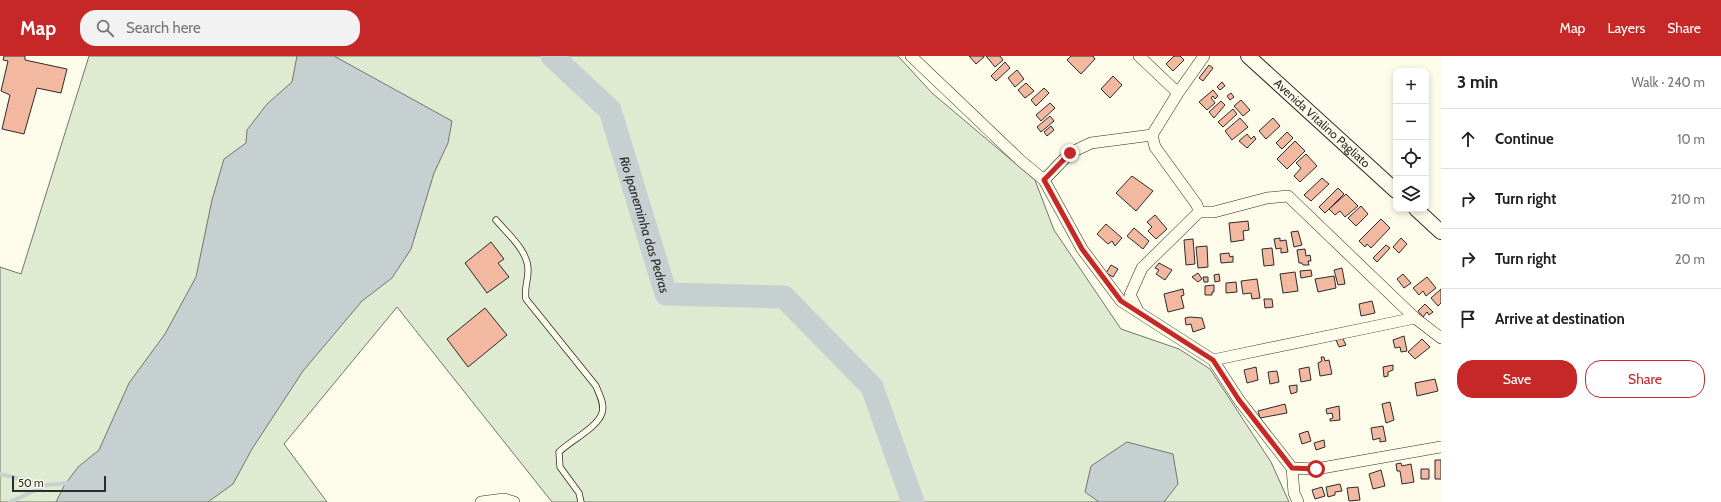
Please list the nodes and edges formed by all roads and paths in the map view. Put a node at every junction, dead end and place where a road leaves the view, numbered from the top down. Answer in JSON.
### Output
{"nodes":[{"id":1,"x":911,"y":56,"type":"edge"},
{"id":2,"x":1138,"y":56,"type":"edge"},
{"id":3,"x":1204,"y":56,"type":"edge"},
{"id":4,"x":1248,"y":56,"type":"edge"},
{"id":5,"x":1178,"y":93,"type":"junction"},
{"id":6,"x":1152,"y":135,"type":"junction"},
{"id":7,"x":1044,"y":180,"type":"junction"},
{"id":8,"x":1393,"y":188,"type":"edge"},
{"id":9,"x":1199,"y":212,"type":"junction"},
{"id":10,"x":1419,"y":212,"type":"edge"},
{"id":11,"x":496,"y":220,"type":"dead end"},
{"id":12,"x":1441,"y":232,"type":"edge"},
{"id":13,"x":1138,"y":312,"type":"junction"},
{"id":14,"x":1415,"y":318,"type":"junction"},
{"id":15,"x":1441,"y":338,"type":"edge"},
{"id":16,"x":1213,"y":360,"type":"junction"},
{"id":17,"x":1441,"y":447,"type":"edge"},
{"id":18,"x":1292,"y":468,"type":"junction"},
{"id":19,"x":481,"y":502,"type":"edge"},
{"id":20,"x":514,"y":502,"type":"edge"},
{"id":21,"x":581,"y":502,"type":"edge"},
{"id":22,"x":1298,"y":502,"type":"edge"}],
"edges":[{"from":1,"to":7,"type":"street"},
{"from":2,"to":5,"type":"street"},
{"from":3,"to":5,"type":"street"},
{"from":4,"to":8,"type":"street","name":"Avenida Vitalino Pagliato"},
{"from":5,"to":6,"type":"street"},
{"from":6,"to":7,"type":"street"},
{"from":6,"to":9,"type":"street"},
{"from":7,"to":13,"type":"street"},
{"from":9,"to":13,"type":"street"},
{"from":9,"to":14,"type":"street"},
{"from":10,"to":12,"type":"street"},
{"from":11,"to":21,"type":"lane"},
{"from":13,"to":16,"type":"street"},
{"from":14,"to":15,"type":"street"},
{"from":14,"to":16,"type":"street"},
{"from":16,"to":18,"type":"street"},
{"from":17,"to":18,"type":"street"},
{"from":18,"to":22,"type":"street"},
{"from":19,"to":20,"type":"street"}]}
